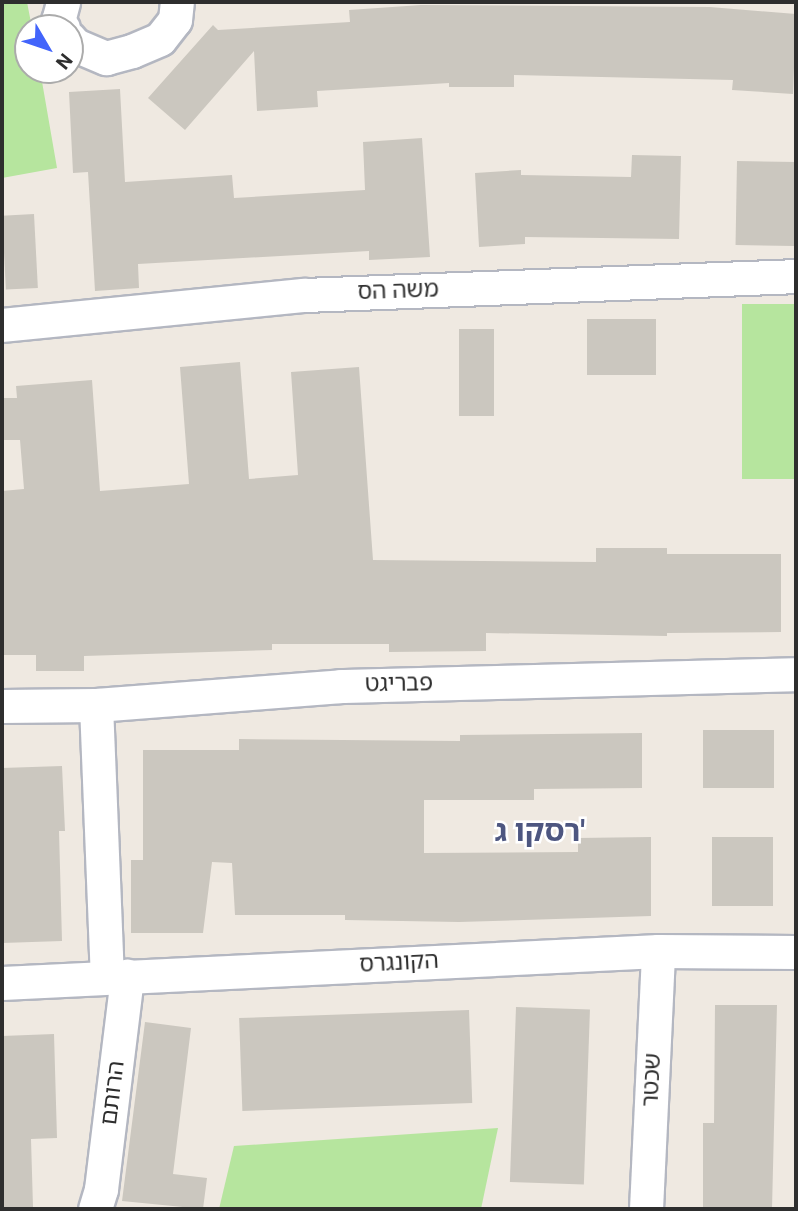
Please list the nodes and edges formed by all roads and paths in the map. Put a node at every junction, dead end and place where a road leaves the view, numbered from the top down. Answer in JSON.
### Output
{"nodes":[{"id":1,"x":177,"y":2,"type":"edge"},
{"id":2,"x":84,"y":49,"type":"edge"},
{"id":3,"x":796,"y":275,"type":"edge"},
{"id":4,"x":2,"y":325,"type":"edge"},
{"id":5,"x":796,"y":674,"type":"edge"},
{"id":6,"x":96,"y":705,"type":"junction"},
{"id":7,"x":2,"y":706,"type":"edge"},
{"id":8,"x":657,"y":951,"type":"junction"},
{"id":9,"x":796,"y":952,"type":"edge"},
{"id":10,"x":117,"y":977,"type":"junction"},
{"id":11,"x":2,"y":983,"type":"edge"},
{"id":12,"x":95,"y":1209,"type":"edge"},
{"id":13,"x":646,"y":1209,"type":"edge"}],
"edges":[{"from":1,"to":2,"type":"street"},
{"from":3,"to":4,"type":"street","name":"משה הס"},
{"from":5,"to":6,"type":"street","name":"פבריגט"},
{"from":6,"to":7,"type":"street","name":"פבריגט"},
{"from":6,"to":10,"type":"street","name":"הרותם"},
{"from":8,"to":9,"type":"street","name":"הקונגרס"},
{"from":8,"to":10,"type":"street","name":"הקונגרס"},
{"from":8,"to":13,"type":"street","name":"שכטר"},
{"from":10,"to":11,"type":"street","name":"הקונגרס"},
{"from":10,"to":12,"type":"street","name":"הרותם"}]}
